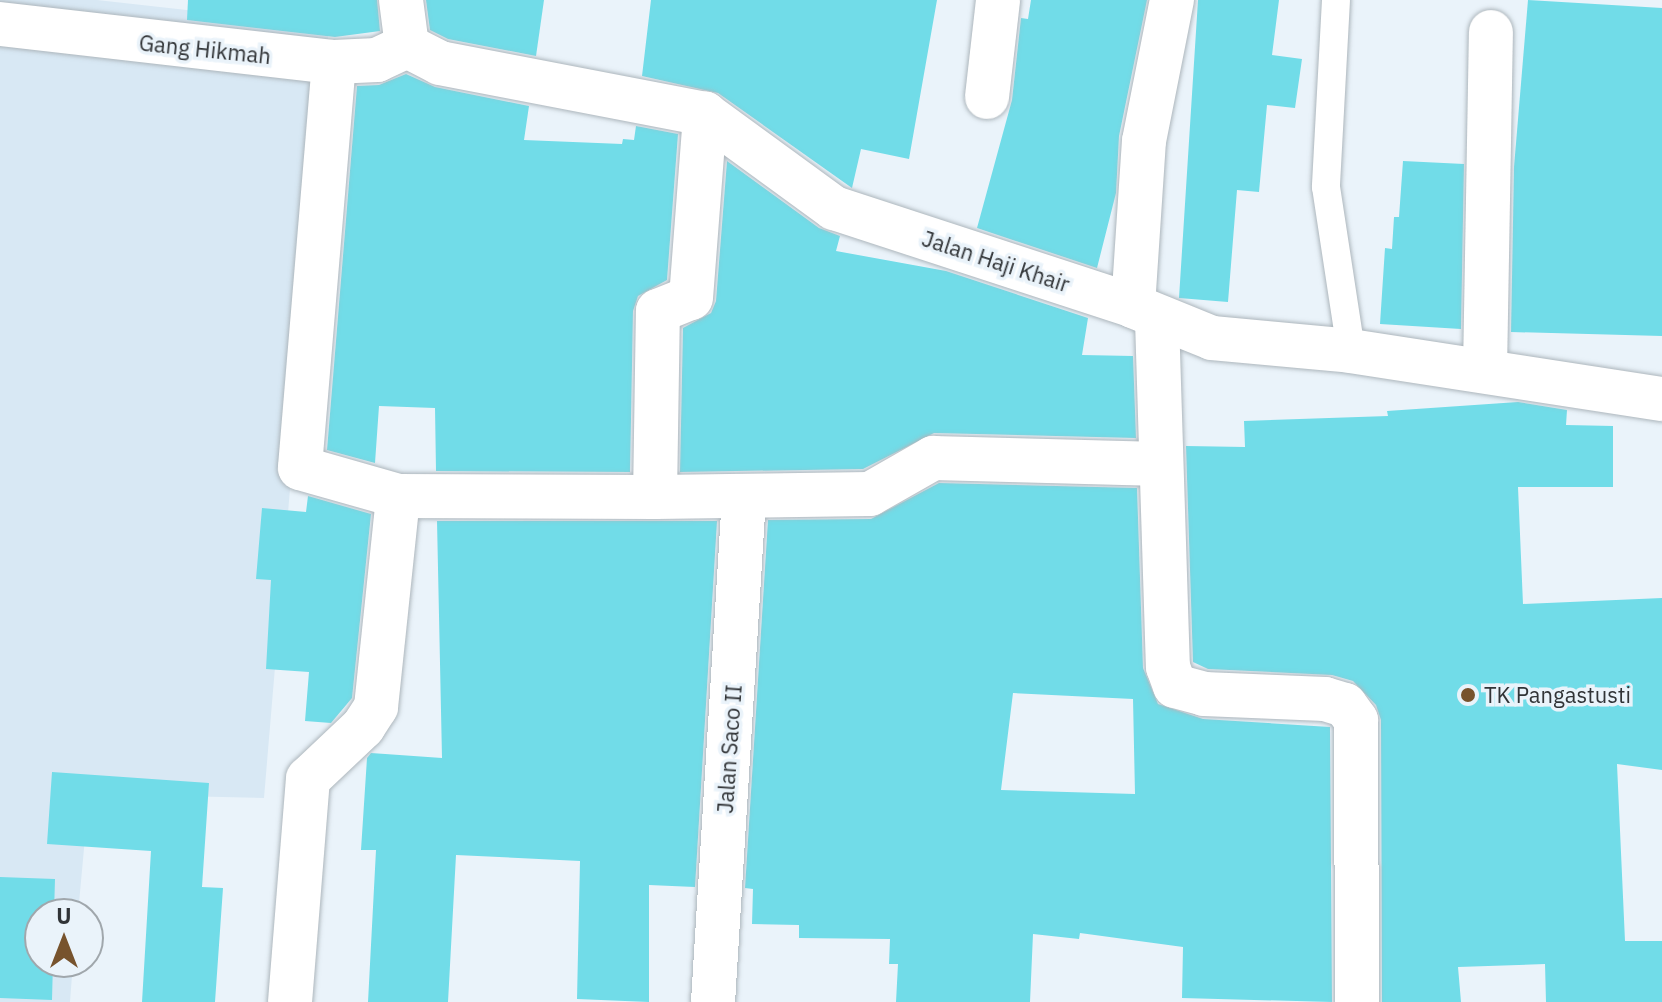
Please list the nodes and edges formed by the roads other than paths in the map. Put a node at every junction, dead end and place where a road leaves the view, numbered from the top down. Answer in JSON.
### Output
{"nodes":[{"id":1,"x":401,"y":0,"type":"edge"},
{"id":2,"x":998,"y":0,"type":"edge"},
{"id":3,"x":1172,"y":0,"type":"edge"},
{"id":4,"x":1336,"y":0,"type":"edge"},
{"id":5,"x":0,"y":24,"type":"edge"},
{"id":6,"x":1491,"y":32,"type":"dead end"},
{"id":7,"x":407,"y":46,"type":"junction"},
{"id":8,"x":334,"y":62,"type":"junction"},
{"id":9,"x":987,"y":97,"type":"dead end"},
{"id":10,"x":705,"y":114,"type":"junction"},
{"id":11,"x":1145,"y":313,"type":"junction"},
{"id":12,"x":1351,"y":351,"type":"junction"},
{"id":13,"x":1485,"y":371,"type":"junction"},
{"id":14,"x":1662,"y":399,"type":"edge"},
{"id":15,"x":1161,"y":464,"type":"junction"},
{"id":16,"x":398,"y":496,"type":"junction"},
{"id":17,"x":744,"y":496,"type":"junction"},
{"id":18,"x":655,"y":497,"type":"junction"},
{"id":19,"x":290,"y":1002,"type":"edge"},
{"id":20,"x":713,"y":1002,"type":"edge"},
{"id":21,"x":1357,"y":1002,"type":"edge"}],
"edges":[{"from":1,"to":7,"type":"street"},
{"from":2,"to":9,"type":"street"},
{"from":3,"to":11,"type":"street"},
{"from":4,"to":12,"type":"lane"},
{"from":5,"to":8,"type":"street","name":"Gang Hikmah"},
{"from":6,"to":13,"type":"street"},
{"from":7,"to":8,"type":"street","name":"Gang Hikmah"},
{"from":7,"to":10,"type":"street","name":"Jalan Haji Khair"},
{"from":8,"to":16,"type":"street"},
{"from":10,"to":11,"type":"street","name":"Jalan Haji Khair"},
{"from":10,"to":18,"type":"street"},
{"from":11,"to":12,"type":"street","name":"Jalan Haji Khair"},
{"from":11,"to":15,"type":"street"},
{"from":12,"to":13,"type":"street","name":"Jalan Haji Khair"},
{"from":13,"to":14,"type":"street","name":"Jalan Haji Khair"},
{"from":15,"to":17,"type":"street"},
{"from":15,"to":21,"type":"street"},
{"from":16,"to":18,"type":"street"},
{"from":16,"to":19,"type":"street"},
{"from":17,"to":18,"type":"street"},
{"from":17,"to":20,"type":"street","name":"Jalan Saco II"}]}
